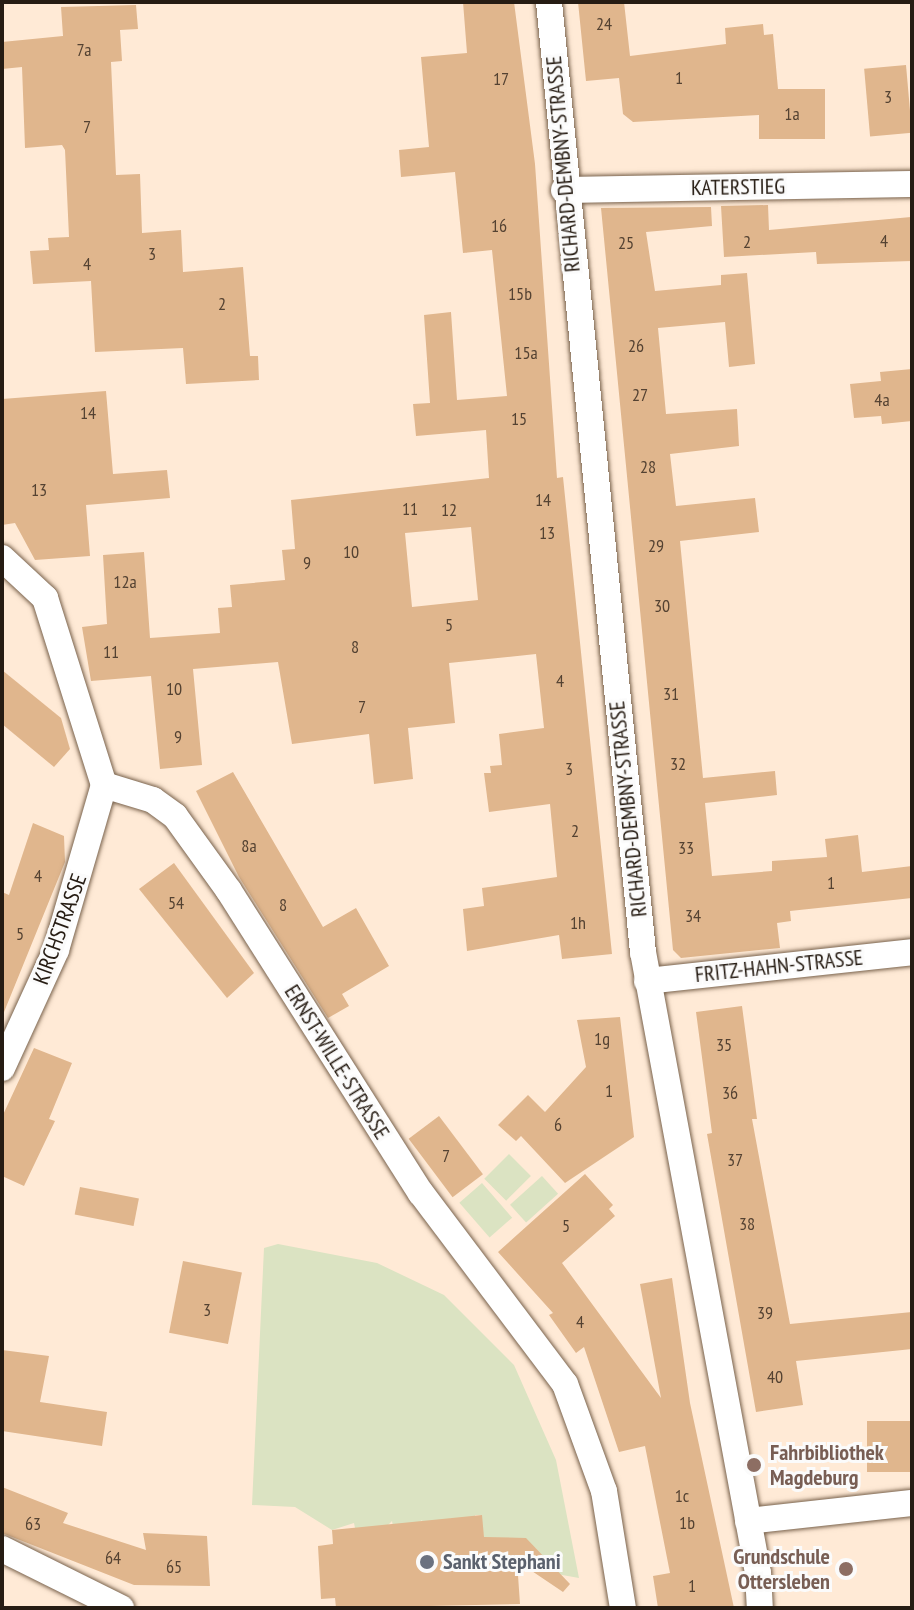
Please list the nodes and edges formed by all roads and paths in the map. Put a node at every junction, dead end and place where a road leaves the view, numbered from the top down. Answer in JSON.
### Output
{"nodes":[{"id":1,"x":549,"y":2,"type":"edge"},
{"id":2,"x":912,"y":184,"type":"edge"},
{"id":3,"x":564,"y":190,"type":"junction"},
{"id":4,"x":2,"y":558,"type":"edge"},
{"id":5,"x":104,"y":785,"type":"junction"},
{"id":6,"x":912,"y":952,"type":"edge"},
{"id":7,"x":647,"y":981,"type":"junction"},
{"id":8,"x":2,"y":1068,"type":"edge"},
{"id":9,"x":912,"y":1503,"type":"edge"},
{"id":10,"x":748,"y":1521,"type":"junction"},
{"id":11,"x":2,"y":1549,"type":"edge"},
{"id":12,"x":121,"y":1608,"type":"edge"},
{"id":13,"x":623,"y":1608,"type":"edge"},
{"id":14,"x":760,"y":1608,"type":"edge"}],
"edges":[{"from":1,"to":3,"type":"street","name":"RICHARD-DEMBNY-STRASSE"},
{"from":2,"to":3,"type":"street","name":"KATERSTIEG"},
{"from":3,"to":7,"type":"street","name":"RICHARD-DEMBNY-STRASSE"},
{"from":4,"to":5,"type":"street"},
{"from":5,"to":8,"type":"street","name":"KIRCHSTRASSE"},
{"from":5,"to":13,"type":"street","name":"ERNST-WILLE-STRASSE"},
{"from":6,"to":7,"type":"street","name":"FRITZ-HAHN-STRASSE"},
{"from":7,"to":10,"type":"street","name":"RICHARD-DEMBNY-STRASSE"},
{"from":9,"to":10,"type":"street"},
{"from":10,"to":14,"type":"street","name":"RICHARD-DEMBNY-STRASSE"},
{"from":11,"to":12,"type":"street"}]}
